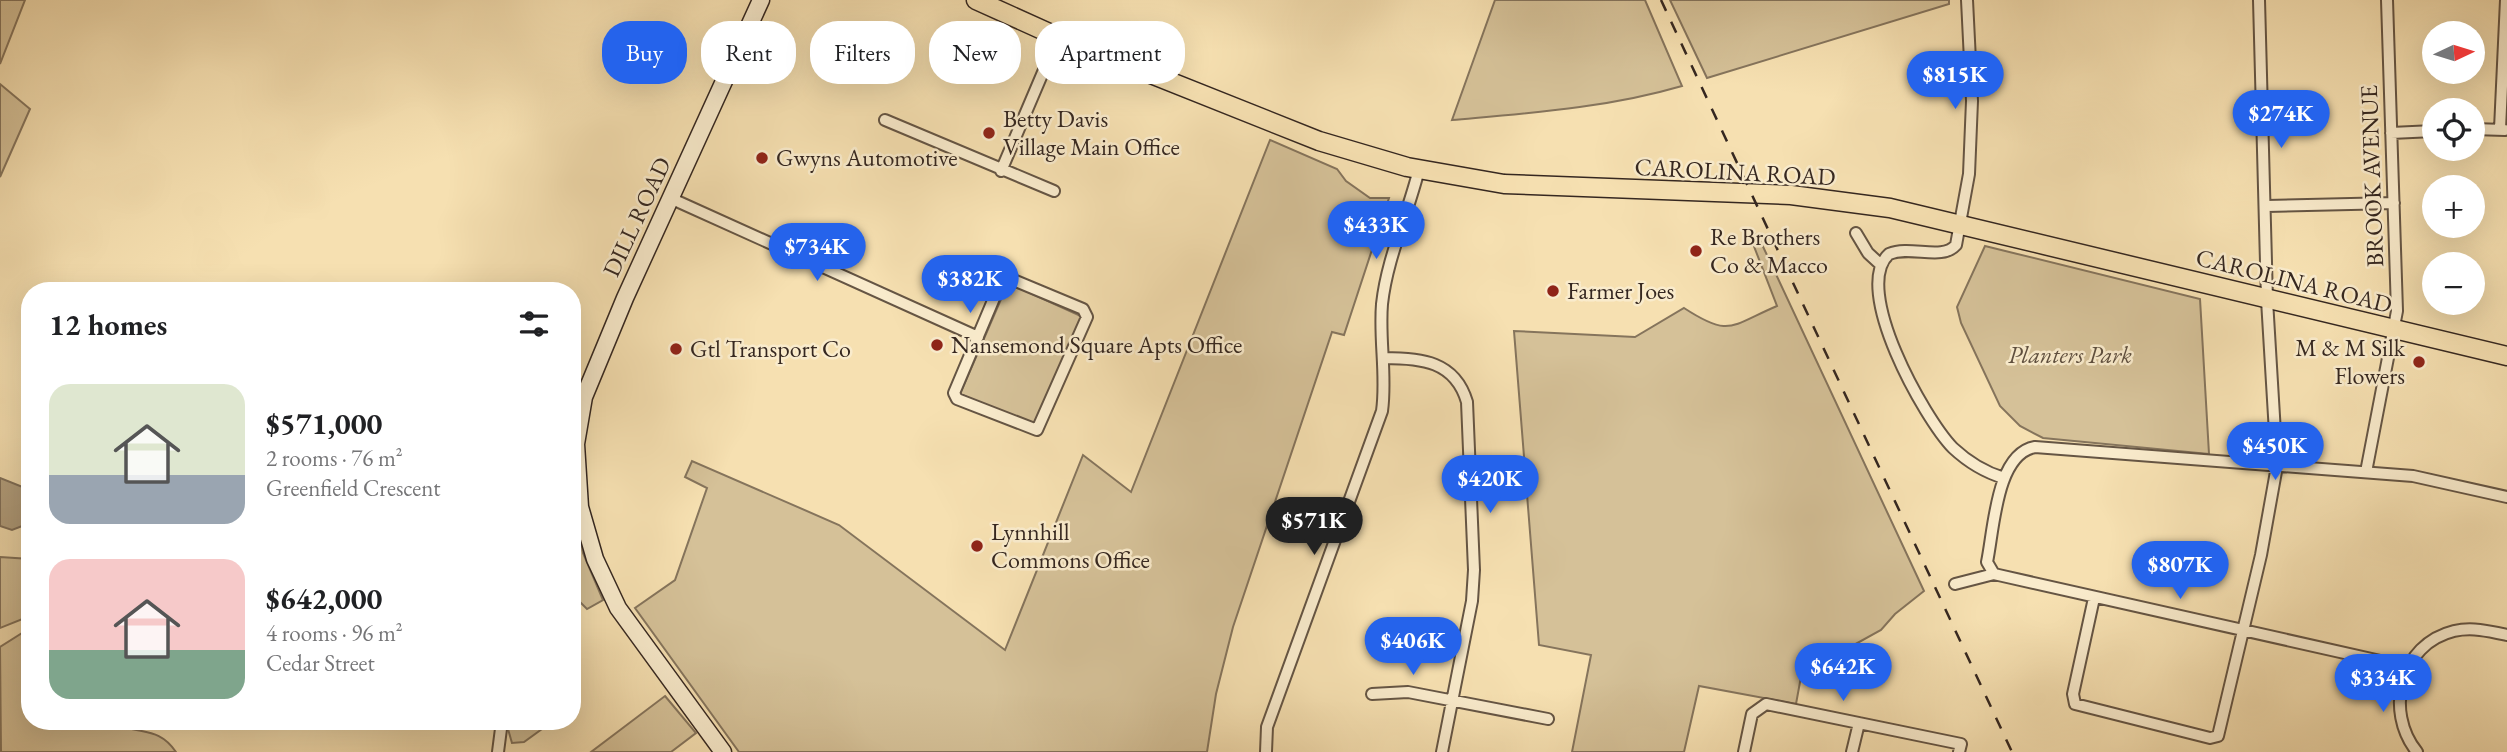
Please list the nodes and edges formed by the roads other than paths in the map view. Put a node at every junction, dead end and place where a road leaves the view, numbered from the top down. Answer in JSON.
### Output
{"nodes":[{"id":1,"x":761,"y":0,"type":"edge"},
{"id":2,"x":976,"y":0,"type":"edge"},
{"id":3,"x":1967,"y":0,"type":"edge"},
{"id":4,"x":2259,"y":0,"type":"edge"},
{"id":5,"x":2387,"y":0,"type":"edge"},
{"id":6,"x":2506,"y":0,"type":"edge"},
{"id":7,"x":1035,"y":27,"type":"edge"},
{"id":8,"x":1038,"y":84,"type":"edge"},
{"id":9,"x":1176,"y":84,"type":"edge"},
{"id":10,"x":885,"y":120,"type":"dead end"},
{"id":11,"x":2485,"y":130,"type":"edge"},
{"id":12,"x":2504,"y":130,"type":"edge"},
{"id":13,"x":2422,"y":132,"type":"edge"},
{"id":14,"x":2391,"y":133,"type":"junction"},
{"id":15,"x":1419,"y":169,"type":"junction"},
{"id":16,"x":1001,"y":171,"type":"junction"},
{"id":17,"x":1054,"y":191,"type":"dead end"},
{"id":18,"x":670,"y":198,"type":"junction"},
{"id":19,"x":2394,"y":203,"type":"junction"},
{"id":20,"x":2267,"y":206,"type":"junction"},
{"id":21,"x":1960,"y":224,"type":"junction"},
{"id":22,"x":1856,"y":233,"type":"dead end"},
{"id":23,"x":1880,"y":264,"type":"junction"},
{"id":24,"x":2267,"y":300,"type":"junction"},
{"id":25,"x":2393,"y":330,"type":"junction"},
{"id":26,"x":978,"y":337,"type":"junction"},
{"id":27,"x":2507,"y":356,"type":"edge"},
{"id":28,"x":1384,"y":358,"type":"junction"},
{"id":29,"x":581,"y":413,"type":"edge"},
{"id":30,"x":2277,"y":466,"type":"junction"},
{"id":31,"x":2366,"y":472,"type":"junction"},
{"id":32,"x":2004,"y":478,"type":"junction"},
{"id":33,"x":2507,"y":497,"type":"edge"},
{"id":34,"x":581,"y":510,"type":"edge"},
{"id":35,"x":1994,"y":574,"type":"junction"},
{"id":36,"x":1955,"y":584,"type":"dead end"},
{"id":37,"x":2094,"y":598,"type":"junction"},
{"id":38,"x":2243,"y":631,"type":"junction"},
{"id":39,"x":2507,"y":635,"type":"edge"},
{"id":40,"x":2407,"y":667,"type":"junction"},
{"id":41,"x":1371,"y":694,"type":"dead end"},
{"id":42,"x":1454,"y":701,"type":"junction"},
{"id":43,"x":1548,"y":719,"type":"dead end"},
{"id":44,"x":1859,"y":723,"type":"junction"},
{"id":45,"x":501,"y":730,"type":"edge"},
{"id":46,"x":1960,"y":748,"type":"edge"},
{"id":47,"x":498,"y":752,"type":"edge"},
{"id":48,"x":723,"y":752,"type":"edge"},
{"id":49,"x":1266,"y":752,"type":"edge"},
{"id":50,"x":1443,"y":752,"type":"edge"},
{"id":51,"x":1744,"y":752,"type":"edge"},
{"id":52,"x":1852,"y":752,"type":"edge"},
{"id":53,"x":2417,"y":752,"type":"edge"}],
"edges":[{"from":1,"to":18,"type":"street","name":"DILL ROAD"},
{"from":2,"to":7,"type":"main road","name":"CAROLINA ROAD"},
{"from":3,"to":21,"type":"street"},
{"from":4,"to":20,"type":"street"},
{"from":5,"to":14,"type":"street","name":"BROOK AVENUE"},
{"from":6,"to":12,"type":"street"},
{"from":8,"to":16,"type":"street"},
{"from":9,"to":15,"type":"main road","name":"CAROLINA ROAD"},
{"from":10,"to":16,"type":"street"},
{"from":11,"to":12,"type":"street"},
{"from":13,"to":14,"type":"street"},
{"from":14,"to":19,"type":"street","name":"BROOK AVENUE"},
{"from":15,"to":21,"type":"main road","name":"CAROLINA ROAD"},
{"from":15,"to":28,"type":"street"},
{"from":16,"to":17,"type":"street"},
{"from":18,"to":26,"type":"street"},
{"from":18,"to":29,"type":"street","name":"DILL ROAD"},
{"from":19,"to":20,"type":"street"},
{"from":19,"to":25,"type":"street","name":"BROOK AVENUE"},
{"from":20,"to":24,"type":"street"},
{"from":21,"to":23,"type":"street"},
{"from":21,"to":24,"type":"main road","name":"CAROLINA ROAD"},
{"from":22,"to":23,"type":"street"},
{"from":23,"to":32,"type":"street"},
{"from":24,"to":25,"type":"main road","name":"CAROLINA ROAD"},
{"from":24,"to":30,"type":"street"},
{"from":25,"to":27,"type":"main road","name":"CAROLINA ROAD"},
{"from":25,"to":31,"type":"street","name":"BROOK AVENUE"},
{"from":26,"to":26,"type":"street"},
{"from":28,"to":42,"type":"street"},
{"from":28,"to":49,"type":"street"},
{"from":30,"to":31,"type":"street"},
{"from":30,"to":32,"type":"street"},
{"from":30,"to":38,"type":"street"},
{"from":31,"to":33,"type":"street"},
{"from":32,"to":35,"type":"street"},
{"from":34,"to":48,"type":"street","name":"DILL ROAD"},
{"from":35,"to":36,"type":"street"},
{"from":35,"to":37,"type":"street"},
{"from":37,"to":38,"type":"street"},
{"from":37,"to":38,"type":"street"},
{"from":38,"to":40,"type":"street"},
{"from":39,"to":40,"type":"street"},
{"from":40,"to":53,"type":"street"},
{"from":41,"to":42,"type":"street"},
{"from":42,"to":43,"type":"street"},
{"from":42,"to":50,"type":"street"},
{"from":44,"to":46,"type":"street"},
{"from":44,"to":51,"type":"street"},
{"from":44,"to":52,"type":"street"},
{"from":45,"to":47,"type":"street"}]}
